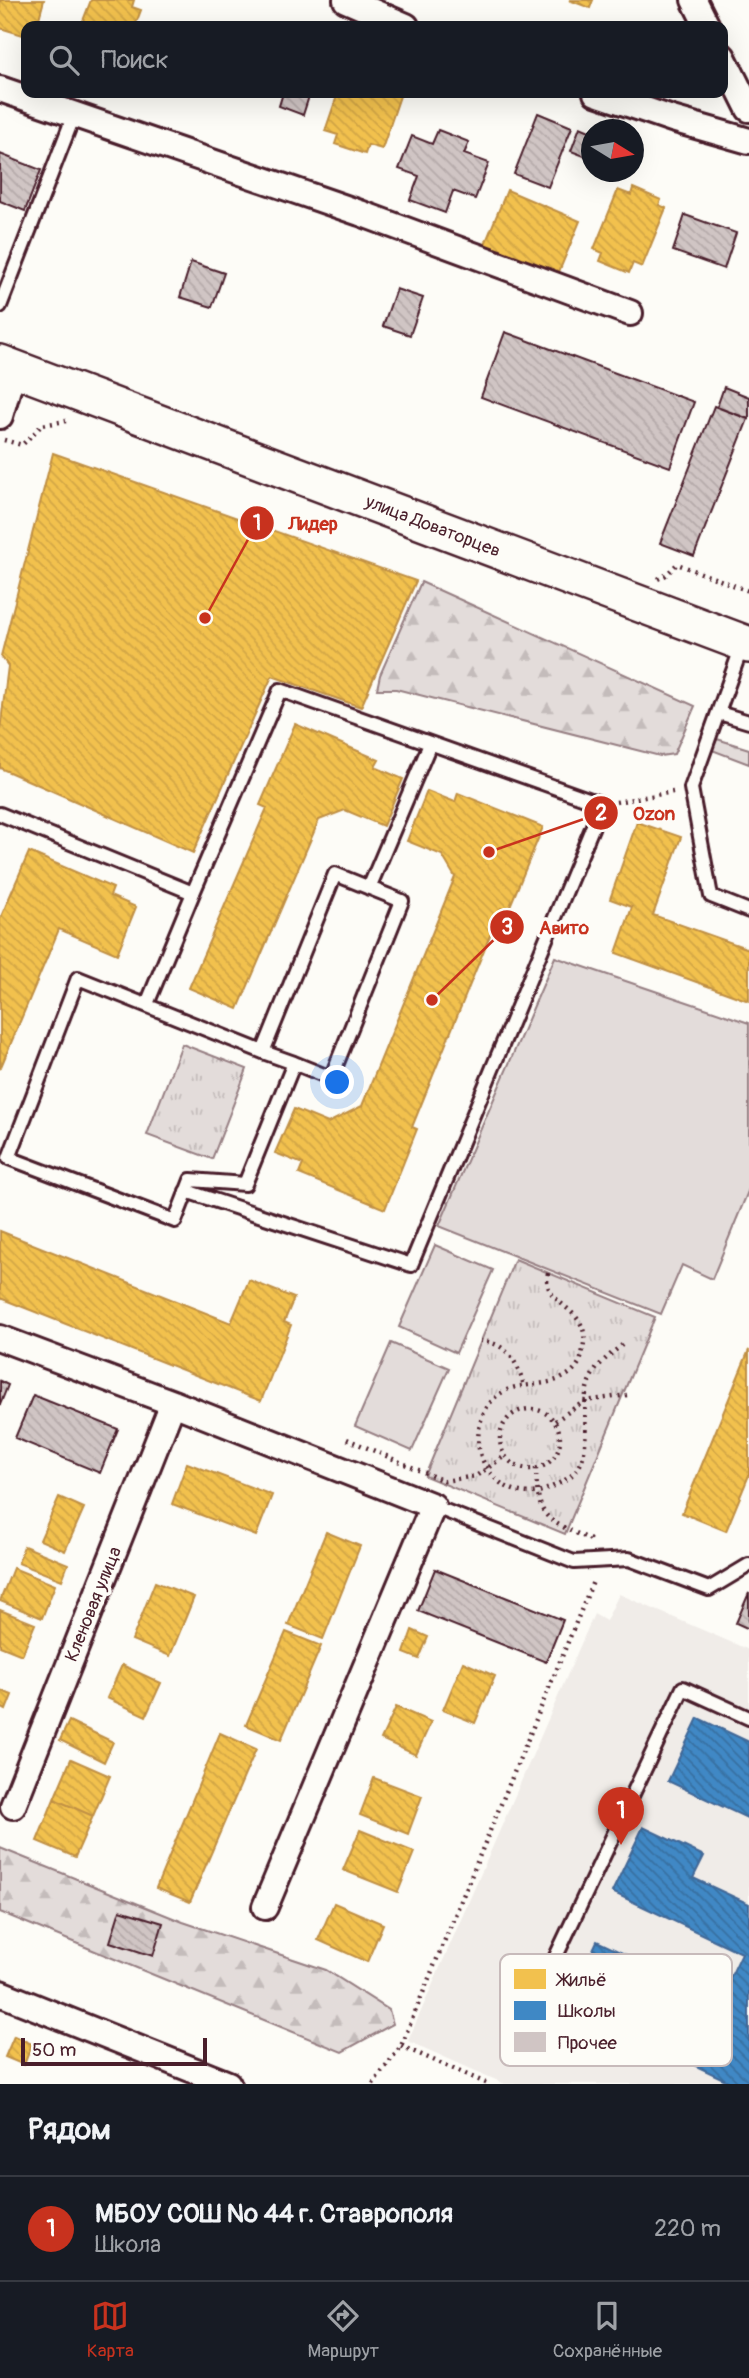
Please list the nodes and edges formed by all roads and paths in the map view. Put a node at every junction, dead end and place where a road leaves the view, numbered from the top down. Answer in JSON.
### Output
{"nodes":[{"id":1,"x":346,"y":0,"type":"edge"},
{"id":2,"x":694,"y":0,"type":"edge"},
{"id":3,"x":394,"y":21,"type":"edge"},
{"id":4,"x":704,"y":21,"type":"edge"},
{"id":5,"x":728,"y":67,"type":"edge"},
{"id":6,"x":0,"y":89,"type":"edge"},
{"id":7,"x":21,"y":96,"type":"edge"},
{"id":8,"x":26,"y":98,"type":"edge"},
{"id":9,"x":611,"y":98,"type":"edge"},
{"id":10,"x":749,"y":109,"type":"edge"},
{"id":11,"x":74,"y":115,"type":"junction"},
{"id":12,"x":749,"y":141,"type":"edge"},
{"id":13,"x":0,"y":306,"type":"edge"},
{"id":14,"x":630,"y":313,"type":"dead end"},
{"id":15,"x":7,"y":366,"type":"edge"},
{"id":16,"x":0,"y":416,"type":"edge"},
{"id":17,"x":746,"y":644,"type":"edge"},
{"id":18,"x":719,"y":713,"type":"junction"},
{"id":19,"x":749,"y":722,"type":"edge"},
{"id":20,"x":430,"y":744,"type":"junction"},
{"id":21,"x":691,"y":788,"type":"junction"},
{"id":22,"x":601,"y":804,"type":"junction"},
{"id":23,"x":0,"y":814,"type":"edge"},
{"id":24,"x":369,"y":888,"type":"junction"},
{"id":25,"x":193,"y":893,"type":"junction"},
{"id":26,"x":749,"y":911,"type":"edge"},
{"id":27,"x":147,"y":1004,"type":"junction"},
{"id":28,"x":263,"y":1052,"type":"junction"},
{"id":29,"x":294,"y":1063,"type":"junction"},
{"id":30,"x":186,"y":1191,"type":"junction"},
{"id":31,"x":548,"y":1273,"type":"dead end"},
{"id":32,"x":0,"y":1338,"type":"edge"},
{"id":33,"x":481,"y":1341,"type":"dead end"},
{"id":34,"x":622,"y":1345,"type":"dead end"},
{"id":35,"x":524,"y":1386,"type":"junction"},
{"id":36,"x":627,"y":1395,"type":"dead end"},
{"id":37,"x":585,"y":1401,"type":"junction"},
{"id":38,"x":173,"y":1403,"type":"junction"},
{"id":39,"x":555,"y":1421,"type":"junction"},
{"id":40,"x":348,"y":1439,"type":"dead end"},
{"id":41,"x":505,"y":1456,"type":"junction"},
{"id":42,"x":487,"y":1468,"type":"junction"},
{"id":43,"x":536,"y":1468,"type":"junction"},
{"id":44,"x":537,"y":1494,"type":"junction"},
{"id":45,"x":433,"y":1506,"type":"junction"},
{"id":46,"x":602,"y":1560,"type":"junction"},
{"id":47,"x":749,"y":1565,"type":"edge"},
{"id":48,"x":749,"y":1718,"type":"edge"},
{"id":49,"x":13,"y":1806,"type":"dead end"},
{"id":50,"x":265,"y":1907,"type":"dead end"},
{"id":51,"x":557,"y":1954,"type":"edge"},
{"id":52,"x":0,"y":1993,"type":"edge"},
{"id":53,"x":401,"y":2046,"type":"junction"},
{"id":54,"x":179,"y":2075,"type":"edge"},
{"id":55,"x":228,"y":2084,"type":"edge"},
{"id":56,"x":373,"y":2084,"type":"edge"},
{"id":57,"x":488,"y":2084,"type":"edge"}],
"edges":[{"from":1,"to":3,"type":"street"},
{"from":2,"to":4,"type":"street"},
{"from":5,"to":10,"type":"street"},
{"from":6,"to":7,"type":"street"},
{"from":8,"to":11,"type":"street"},
{"from":9,"to":12,"type":"street"},
{"from":11,"to":13,"type":"lane"},
{"from":11,"to":14,"type":"street"},
{"from":15,"to":16,"type":"street"},
{"from":15,"to":17,"type":"main road","name":"улица Доваторцев"},
{"from":17,"to":18,"type":"lane"},
{"from":18,"to":19,"type":"lane"},
{"from":18,"to":21,"type":"lane"},
{"from":20,"to":22,"type":"lane"},
{"from":20,"to":24,"type":"lane"},
{"from":20,"to":25,"type":"lane"},
{"from":21,"to":22,"type":"path"},
{"from":21,"to":26,"type":"lane"},
{"from":22,"to":30,"type":"lane"},
{"from":23,"to":25,"type":"lane"},
{"from":24,"to":28,"type":"lane"},
{"from":24,"to":29,"type":"lane"},
{"from":25,"to":27,"type":"lane"},
{"from":27,"to":28,"type":"lane"},
{"from":27,"to":30,"type":"lane"},
{"from":28,"to":29,"type":"lane"},
{"from":29,"to":30,"type":"lane"},
{"from":31,"to":35,"type":"path"},
{"from":32,"to":38,"type":"street"},
{"from":33,"to":35,"type":"path"},
{"from":34,"to":37,"type":"path"},
{"from":35,"to":42,"type":"path"},
{"from":36,"to":37,"type":"path"},
{"from":37,"to":39,"type":"path"},
{"from":37,"to":44,"type":"path"},
{"from":38,"to":45,"type":"street"},
{"from":38,"to":49,"type":"street","name":"Кленовая улица"},
{"from":39,"to":41,"type":"path"},
{"from":39,"to":43,"type":"path"},
{"from":40,"to":42,"type":"path"},
{"from":41,"to":42,"type":"path"},
{"from":41,"to":43,"type":"path"},
{"from":42,"to":44,"type":"path"},
{"from":43,"to":44,"type":"path"},
{"from":44,"to":46,"type":"path"},
{"from":45,"to":46,"type":"lane"},
{"from":45,"to":50,"type":"street"},
{"from":46,"to":47,"type":"lane"},
{"from":46,"to":53,"type":"path"},
{"from":48,"to":51,"type":"lane"},
{"from":52,"to":54,"type":"street"},
{"from":53,"to":56,"type":"path"},
{"from":53,"to":57,"type":"path"},
{"from":54,"to":55,"type":"street"}]}
